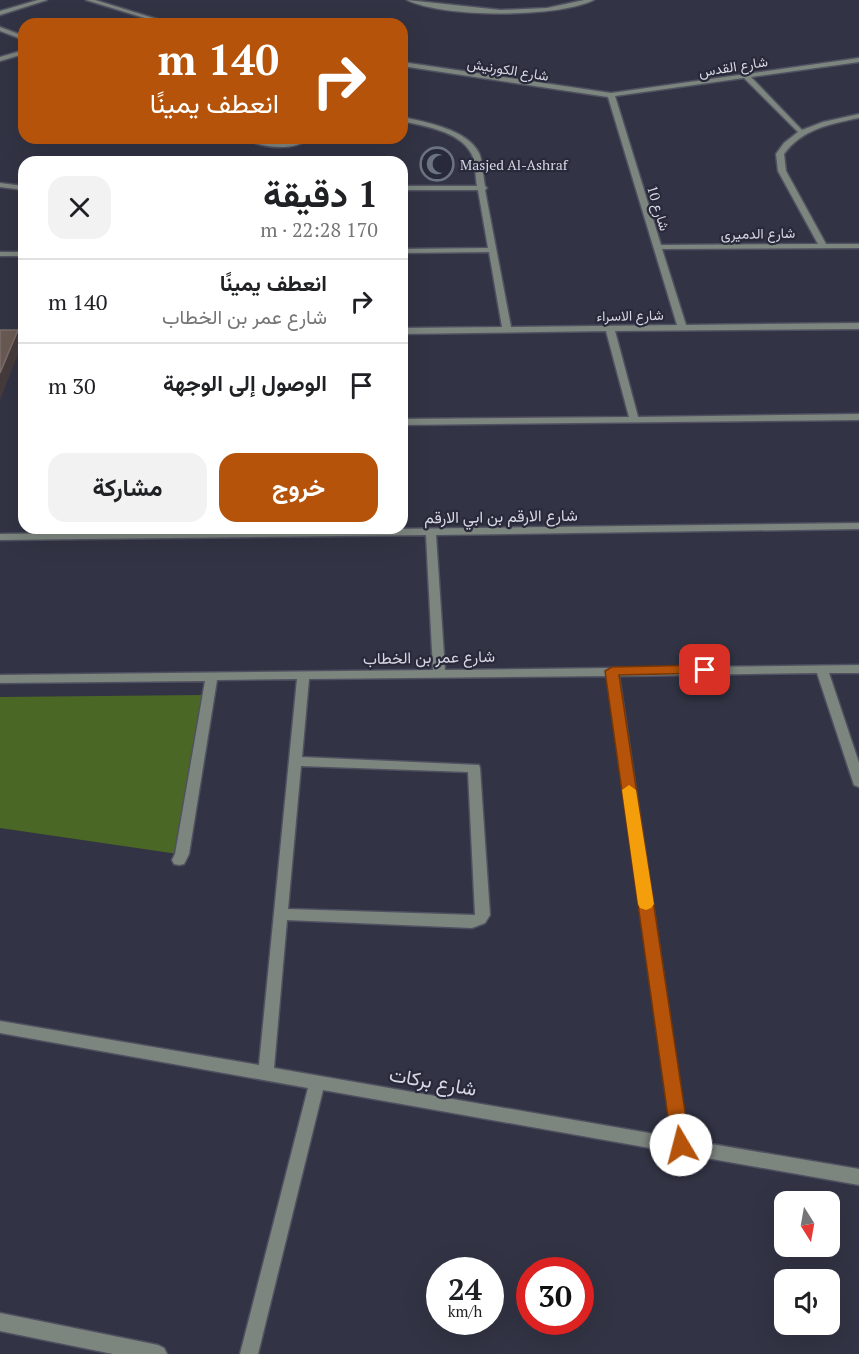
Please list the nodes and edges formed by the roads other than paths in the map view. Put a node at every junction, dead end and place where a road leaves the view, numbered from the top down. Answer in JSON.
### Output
{"nodes":[{"id":1,"x":44,"y":0,"type":"edge"},
{"id":2,"x":89,"y":0,"type":"edge"},
{"id":3,"x":410,"y":0,"type":"edge"},
{"id":4,"x":591,"y":0,"type":"edge"},
{"id":5,"x":0,"y":13,"type":"edge"},
{"id":6,"x":150,"y":18,"type":"edge"},
{"id":7,"x":0,"y":29,"type":"edge"},
{"id":8,"x":18,"y":36,"type":"edge"},
{"id":9,"x":18,"y":54,"type":"edge"},
{"id":10,"x":0,"y":59,"type":"edge"},
{"id":11,"x":859,"y":60,"type":"edge"},
{"id":12,"x":408,"y":65,"type":"edge"},
{"id":13,"x":746,"y":76,"type":"junction"},
{"id":14,"x":611,"y":95,"type":"junction"},
{"id":15,"x":859,"y":116,"type":"edge"},
{"id":16,"x":408,"y":120,"type":"edge"},
{"id":17,"x":801,"y":132,"type":"junction"},
{"id":18,"x":278,"y":144,"type":"edge"},
{"id":19,"x":298,"y":144,"type":"edge"},
{"id":20,"x":0,"y":185,"type":"edge"},
{"id":21,"x":18,"y":187,"type":"edge"},
{"id":22,"x":408,"y":188,"type":"edge"},
{"id":23,"x":483,"y":188,"type":"junction"},
{"id":24,"x":824,"y":246,"type":"junction"},
{"id":25,"x":859,"y":246,"type":"edge"},
{"id":26,"x":657,"y":248,"type":"junction"},
{"id":27,"x":493,"y":250,"type":"junction"},
{"id":28,"x":408,"y":251,"type":"edge"},
{"id":29,"x":0,"y":254,"type":"edge"},
{"id":30,"x":18,"y":254,"type":"edge"},
{"id":31,"x":859,"y":326,"type":"edge"},
{"id":32,"x":682,"y":328,"type":"junction"},
{"id":33,"x":610,"y":329,"type":"junction"},
{"id":34,"x":507,"y":330,"type":"junction"},
{"id":35,"x":408,"y":331,"type":"edge"},
{"id":36,"x":0,"y":335,"type":"edge"},
{"id":37,"x":18,"y":335,"type":"edge"},
{"id":38,"x":859,"y":417,"type":"edge"},
{"id":39,"x":634,"y":419,"type":"junction"},
{"id":40,"x":408,"y":422,"type":"edge"},
{"id":41,"x":859,"y":526,"type":"edge"},
{"id":42,"x":408,"y":532,"type":"edge"},
{"id":43,"x":431,"y":532,"type":"junction"},
{"id":44,"x":36,"y":534,"type":"edge"},
{"id":45,"x":0,"y":537,"type":"edge"},
{"id":46,"x":821,"y":668,"type":"junction"},
{"id":47,"x":859,"y":669,"type":"edge"},
{"id":48,"x":612,"y":671,"type":"junction"},
{"id":49,"x":439,"y":673,"type":"junction"},
{"id":50,"x":303,"y":675,"type":"junction"},
{"id":51,"x":212,"y":676,"type":"junction"},
{"id":52,"x":0,"y":679,"type":"edge"},
{"id":53,"x":296,"y":761,"type":"junction"},
{"id":54,"x":859,"y":782,"type":"edge"},
{"id":55,"x":178,"y":860,"type":"dead end"},
{"id":56,"x":281,"y":914,"type":"junction"},
{"id":57,"x":0,"y":1027,"type":"edge"},
{"id":58,"x":266,"y":1073,"type":"junction"},
{"id":59,"x":317,"y":1082,"type":"junction"},
{"id":60,"x":681,"y":1145,"type":"junction"},
{"id":61,"x":859,"y":1177,"type":"edge"},
{"id":62,"x":0,"y":1322,"type":"edge"},
{"id":63,"x":159,"y":1354,"type":"edge"},
{"id":64,"x":249,"y":1354,"type":"edge"}],
"edges":[{"from":1,"to":5,"type":"street"},
{"from":2,"to":6,"type":"street"},
{"from":3,"to":4,"type":"street"},
{"from":7,"to":8,"type":"street"},
{"from":9,"to":10,"type":"street"},
{"from":11,"to":13,"type":"street","name":"شارع القدس"},
{"from":12,"to":14,"type":"street","name":"شارع الكورنيش"},
{"from":13,"to":14,"type":"street","name":"شارع القدس"},
{"from":13,"to":17,"type":"street"},
{"from":14,"to":26,"type":"street","name":"شارع 10"},
{"from":15,"to":17,"type":"street"},
{"from":16,"to":23,"type":"street"},
{"from":17,"to":24,"type":"street"},
{"from":18,"to":19,"type":"street"},
{"from":20,"to":21,"type":"street"},
{"from":22,"to":23,"type":"street"},
{"from":23,"to":27,"type":"street"},
{"from":24,"to":25,"type":"street","name":"شارع الدميرى"},
{"from":24,"to":26,"type":"street","name":"شارع الدميرى"},
{"from":26,"to":32,"type":"street","name":"شارع 10"},
{"from":27,"to":28,"type":"street"},
{"from":27,"to":34,"type":"street"},
{"from":29,"to":30,"type":"street"},
{"from":31,"to":32,"type":"street","name":"شارع الاسراء"},
{"from":32,"to":33,"type":"street","name":"شارع الاسراء"},
{"from":33,"to":34,"type":"street","name":"شارع الاسراء"},
{"from":33,"to":39,"type":"street"},
{"from":34,"to":35,"type":"street","name":"شارع الاسراء"},
{"from":36,"to":37,"type":"street"},
{"from":38,"to":39,"type":"street"},
{"from":39,"to":40,"type":"street"},
{"from":41,"to":43,"type":"street","name":"شارع الارقم بن ابي الارقم"},
{"from":42,"to":43,"type":"street","name":"شارع الارقم بن ابي الارقم"},
{"from":43,"to":49,"type":"street"},
{"from":44,"to":45,"type":"street","name":"شارع الارقم بن ابي الارقم"},
{"from":46,"to":47,"type":"street","name":"شارع عمر بن الخطاب"},
{"from":46,"to":48,"type":"street","name":"شارع عمر بن الخطاب"},
{"from":46,"to":54,"type":"street"},
{"from":48,"to":49,"type":"street","name":"شارع عمر بن الخطاب"},
{"from":48,"to":60,"type":"street"},
{"from":49,"to":50,"type":"street","name":"شارع عمر بن الخطاب"},
{"from":50,"to":51,"type":"street","name":"شارع عمر بن الخطاب"},
{"from":50,"to":53,"type":"street"},
{"from":51,"to":52,"type":"street","name":"شارع عمر بن الخطاب"},
{"from":51,"to":55,"type":"street"},
{"from":53,"to":56,"type":"street"},
{"from":53,"to":56,"type":"street"},
{"from":56,"to":58,"type":"street"},
{"from":57,"to":58,"type":"street","name":"شارع بركات"},
{"from":58,"to":59,"type":"street","name":"شارع بركات"},
{"from":59,"to":60,"type":"street","name":"شارع بركات"},
{"from":59,"to":64,"type":"street"},
{"from":60,"to":61,"type":"street","name":"شارع بركات"},
{"from":62,"to":63,"type":"street"}]}
